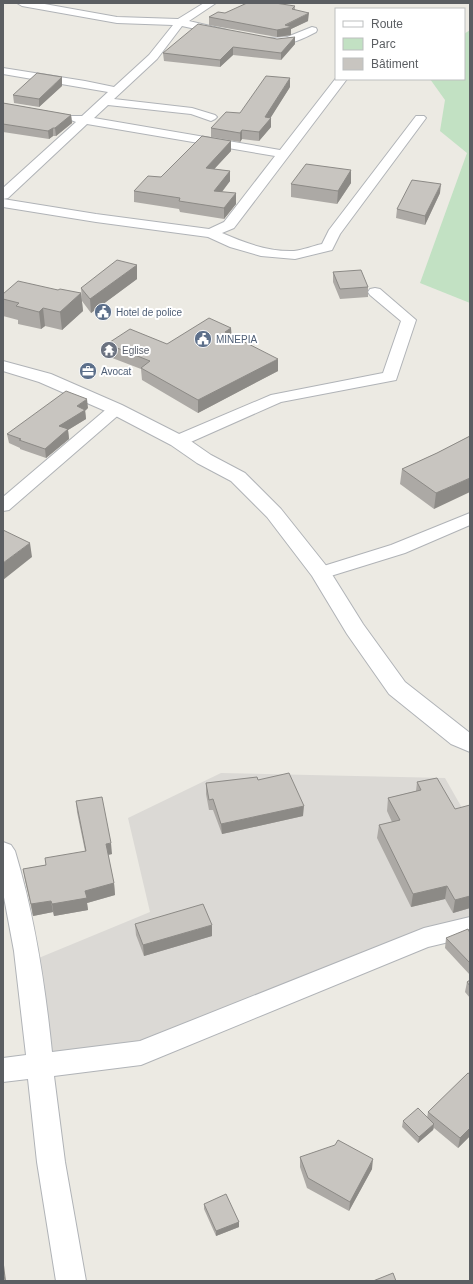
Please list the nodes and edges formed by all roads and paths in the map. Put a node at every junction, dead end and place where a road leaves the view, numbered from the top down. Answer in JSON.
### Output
{"nodes":[{"id":1,"x":22,"y":3,"type":"edge"},
{"id":2,"x":52,"y":3,"type":"edge"},
{"id":3,"x":211,"y":3,"type":"edge"},
{"id":4,"x":40,"y":7,"type":"junction"},
{"id":5,"x":180,"y":22,"type":"junction"},
{"id":6,"x":312,"y":30,"type":"dead end"},
{"id":7,"x":231,"y":34,"type":"edge"},
{"id":8,"x":254,"y":38,"type":"edge"},
{"id":9,"x":3,"y":71,"type":"edge"},
{"id":10,"x":340,"y":80,"type":"edge"},
{"id":11,"x":117,"y":91,"type":"junction"},
{"id":12,"x":106,"y":101,"type":"junction"},
{"id":13,"x":63,"y":116,"type":"edge"},
{"id":14,"x":211,"y":117,"type":"dead end"},
{"id":15,"x":420,"y":118,"type":"dead end"},
{"id":16,"x":86,"y":120,"type":"junction"},
{"id":17,"x":282,"y":154,"type":"junction"},
{"id":18,"x":3,"y":195,"type":"edge"},
{"id":19,"x":3,"y":203,"type":"edge"},
{"id":20,"x":211,"y":233,"type":"junction"},
{"id":21,"x":375,"y":292,"type":"dead end"},
{"id":22,"x":3,"y":366,"type":"edge"},
{"id":23,"x":116,"y":409,"type":"junction"},
{"id":24,"x":178,"y":441,"type":"junction"},
{"id":25,"x":3,"y":506,"type":"edge"},
{"id":26,"x":470,"y":518,"type":"edge"},
{"id":27,"x":321,"y":573,"type":"junction"},
{"id":28,"x":470,"y":743,"type":"edge"},
{"id":29,"x":3,"y":851,"type":"edge"},
{"id":30,"x":470,"y":927,"type":"edge"},
{"id":31,"x":40,"y":1066,"type":"junction"},
{"id":32,"x":3,"y":1070,"type":"edge"},
{"id":33,"x":71,"y":1281,"type":"edge"}],
"edges":[{"from":1,"to":4,"type":"street"},
{"from":2,"to":4,"type":"street"},
{"from":3,"to":5,"type":"street"},
{"from":4,"to":5,"type":"street"},
{"from":5,"to":7,"type":"street"},
{"from":5,"to":11,"type":"street"},
{"from":6,"to":8,"type":"street"},
{"from":9,"to":11,"type":"street"},
{"from":10,"to":17,"type":"street"},
{"from":11,"to":12,"type":"street"},
{"from":12,"to":14,"type":"street"},
{"from":12,"to":16,"type":"street"},
{"from":13,"to":16,"type":"street"},
{"from":15,"to":20,"type":"street"},
{"from":16,"to":17,"type":"street"},
{"from":16,"to":18,"type":"street"},
{"from":17,"to":20,"type":"street"},
{"from":19,"to":20,"type":"street"},
{"from":21,"to":24,"type":"street"},
{"from":22,"to":23,"type":"street"},
{"from":23,"to":24,"type":"street"},
{"from":23,"to":25,"type":"street"},
{"from":24,"to":27,"type":"street"},
{"from":26,"to":27,"type":"street"},
{"from":27,"to":28,"type":"street"},
{"from":29,"to":31,"type":"street"},
{"from":30,"to":31,"type":"street"},
{"from":31,"to":32,"type":"street"},
{"from":31,"to":33,"type":"street"}]}
